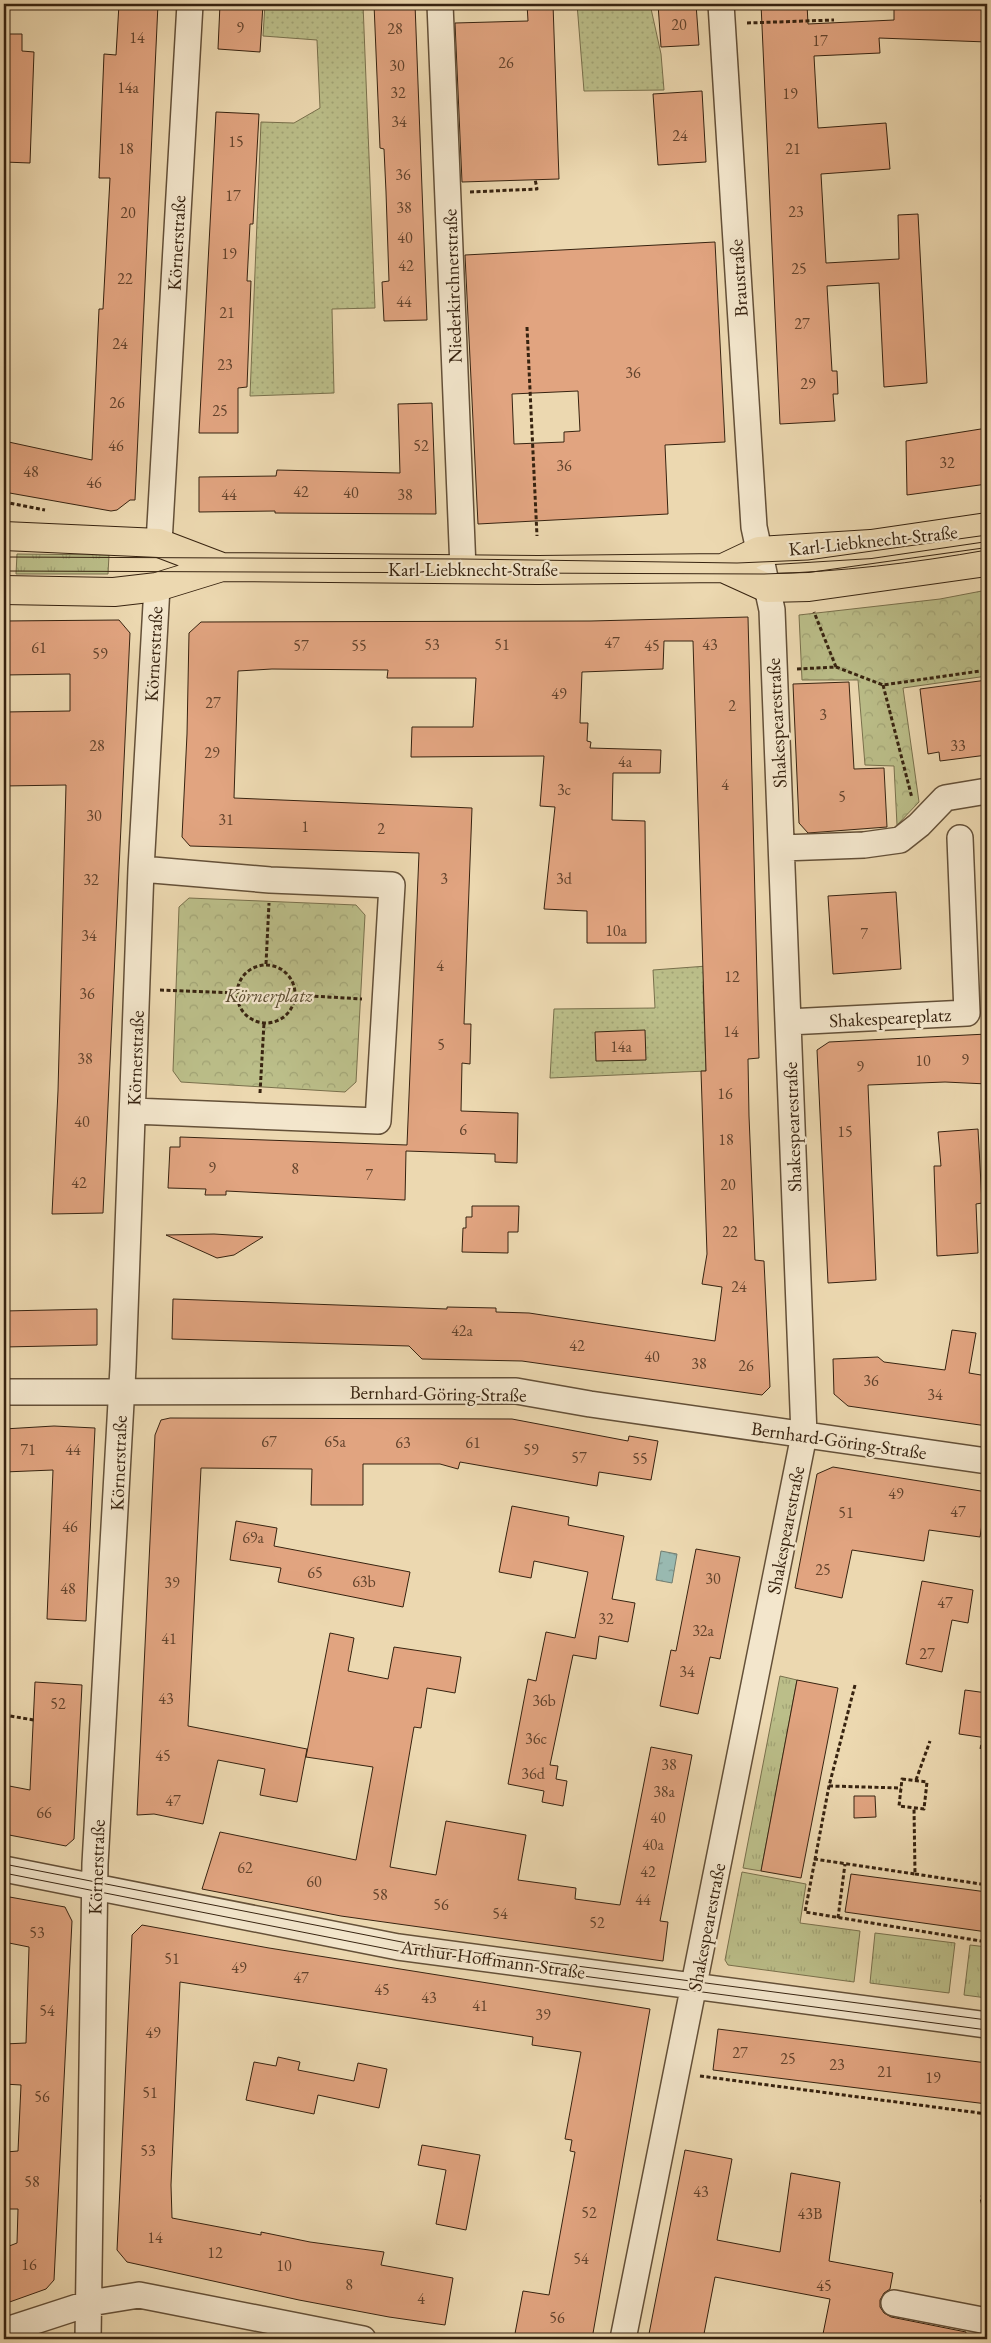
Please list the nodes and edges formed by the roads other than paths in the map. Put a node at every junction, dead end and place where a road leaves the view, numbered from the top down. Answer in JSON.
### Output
{"nodes":[{"id":1,"x":190,"y":4,"type":"edge"},
{"id":2,"x":440,"y":4,"type":"edge"},
{"id":3,"x":722,"y":14,"type":"edge"},
{"id":4,"x":987,"y":528,"type":"edge"},
{"id":5,"x":4,"y":536,"type":"edge"},
{"id":6,"x":159,"y":538,"type":"junction"},
{"id":7,"x":759,"y":552,"type":"junction"},
{"id":8,"x":987,"y":562,"type":"edge"},
{"id":9,"x":222,"y":567,"type":"junction"},
{"id":10,"x":723,"y":568,"type":"junction"},
{"id":11,"x":463,"y":569,"type":"junction"},
{"id":12,"x":157,"y":587,"type":"junction"},
{"id":13,"x":767,"y":588,"type":"junction"},
{"id":14,"x":4,"y":590,"type":"edge"},
{"id":15,"x":987,"y":791,"type":"edge"},
{"id":16,"x":960,"y":838,"type":"dead end"},
{"id":17,"x":782,"y":848,"type":"junction"},
{"id":18,"x":141,"y":869,"type":"junction"},
{"id":19,"x":788,"y":1022,"type":"junction"},
{"id":20,"x":133,"y":1111,"type":"junction"},
{"id":21,"x":121,"y":1390,"type":"junction"},
{"id":22,"x":4,"y":1392,"type":"edge"},
{"id":23,"x":804,"y":1435,"type":"junction"},
{"id":24,"x":987,"y":1461,"type":"edge"},
{"id":25,"x":4,"y":1869,"type":"edge"},
{"id":26,"x":94,"y":1887,"type":"junction"},
{"id":27,"x":693,"y":1986,"type":"junction"},
{"id":28,"x":987,"y":2025,"type":"edge"},
{"id":29,"x":90,"y":2302,"type":"junction"},
{"id":30,"x":894,"y":2302,"type":"dead end"},
{"id":31,"x":987,"y":2321,"type":"edge"},
{"id":32,"x":4,"y":2331,"type":"edge"},
{"id":33,"x":282,"y":2331,"type":"edge"},
{"id":34,"x":88,"y":2339,"type":"edge"},
{"id":35,"x":363,"y":2339,"type":"edge"},
{"id":36,"x":623,"y":2339,"type":"edge"}],
"edges":[{"from":1,"to":6,"type":"street","name":"Körnerstraße"},
{"from":2,"to":11,"type":"street","name":"Niederkirchnerstraße"},
{"from":3,"to":7,"type":"street","name":"Braustraße"},
{"from":4,"to":7,"type":"main road","name":"Karl-Liebknecht-Straße"},
{"from":5,"to":6,"type":"main road","name":"Karl-Liebknecht-Straße"},
{"from":6,"to":9,"type":"main road","name":"Karl-Liebknecht-Straße"},
{"from":7,"to":10,"type":"main road","name":"Karl-Liebknecht-Straße"},
{"from":7,"to":13,"type":"street"},
{"from":8,"to":13,"type":"main road","name":"Karl-Liebknecht-Straße"},
{"from":9,"to":11,"type":"main road","name":"Karl-Liebknecht-Straße"},
{"from":9,"to":12,"type":"main road","name":"Karl-Liebknecht-Straße"},
{"from":10,"to":11,"type":"main road","name":"Karl-Liebknecht-Straße"},
{"from":10,"to":13,"type":"main road","name":"Karl-Liebknecht-Straße"},
{"from":12,"to":14,"type":"main road","name":"Karl-Liebknecht-Straße"},
{"from":12,"to":18,"type":"street","name":"Körnerstraße"},
{"from":13,"to":17,"type":"street","name":"Shakespearestraße"},
{"from":15,"to":17,"type":"street"},
{"from":16,"to":19,"type":"street","name":"Shakespeareplatz"},
{"from":17,"to":19,"type":"street","name":"Shakespearestraße"},
{"from":18,"to":20,"type":"street","name":"Körnerstraße"},
{"from":18,"to":20,"type":"street"},
{"from":19,"to":23,"type":"street","name":"Shakespearestraße"},
{"from":20,"to":21,"type":"street","name":"Körnerstraße"},
{"from":21,"to":22,"type":"street","name":"Bernhard-Göring-Straße"},
{"from":21,"to":23,"type":"street","name":"Bernhard-Göring-Straße"},
{"from":21,"to":26,"type":"street","name":"Körnerstraße"},
{"from":23,"to":24,"type":"street","name":"Bernhard-Göring-Straße"},
{"from":23,"to":27,"type":"street","name":"Shakespearestraße"},
{"from":25,"to":26,"type":"street","name":"Arthur-Hoffmann-Straße"},
{"from":26,"to":27,"type":"street","name":"Arthur-Hoffmann-Straße"},
{"from":26,"to":29,"type":"street","name":"Körnerstraße"},
{"from":27,"to":28,"type":"street","name":"Arthur-Hoffmann-Straße"},
{"from":27,"to":36,"type":"street","name":"Shakespearestraße"},
{"from":29,"to":32,"type":"street"},
{"from":29,"to":33,"type":"street"},
{"from":29,"to":34,"type":"street","name":"Körnerstraße"},
{"from":30,"to":31,"type":"street"},
{"from":33,"to":35,"type":"street"}]}
